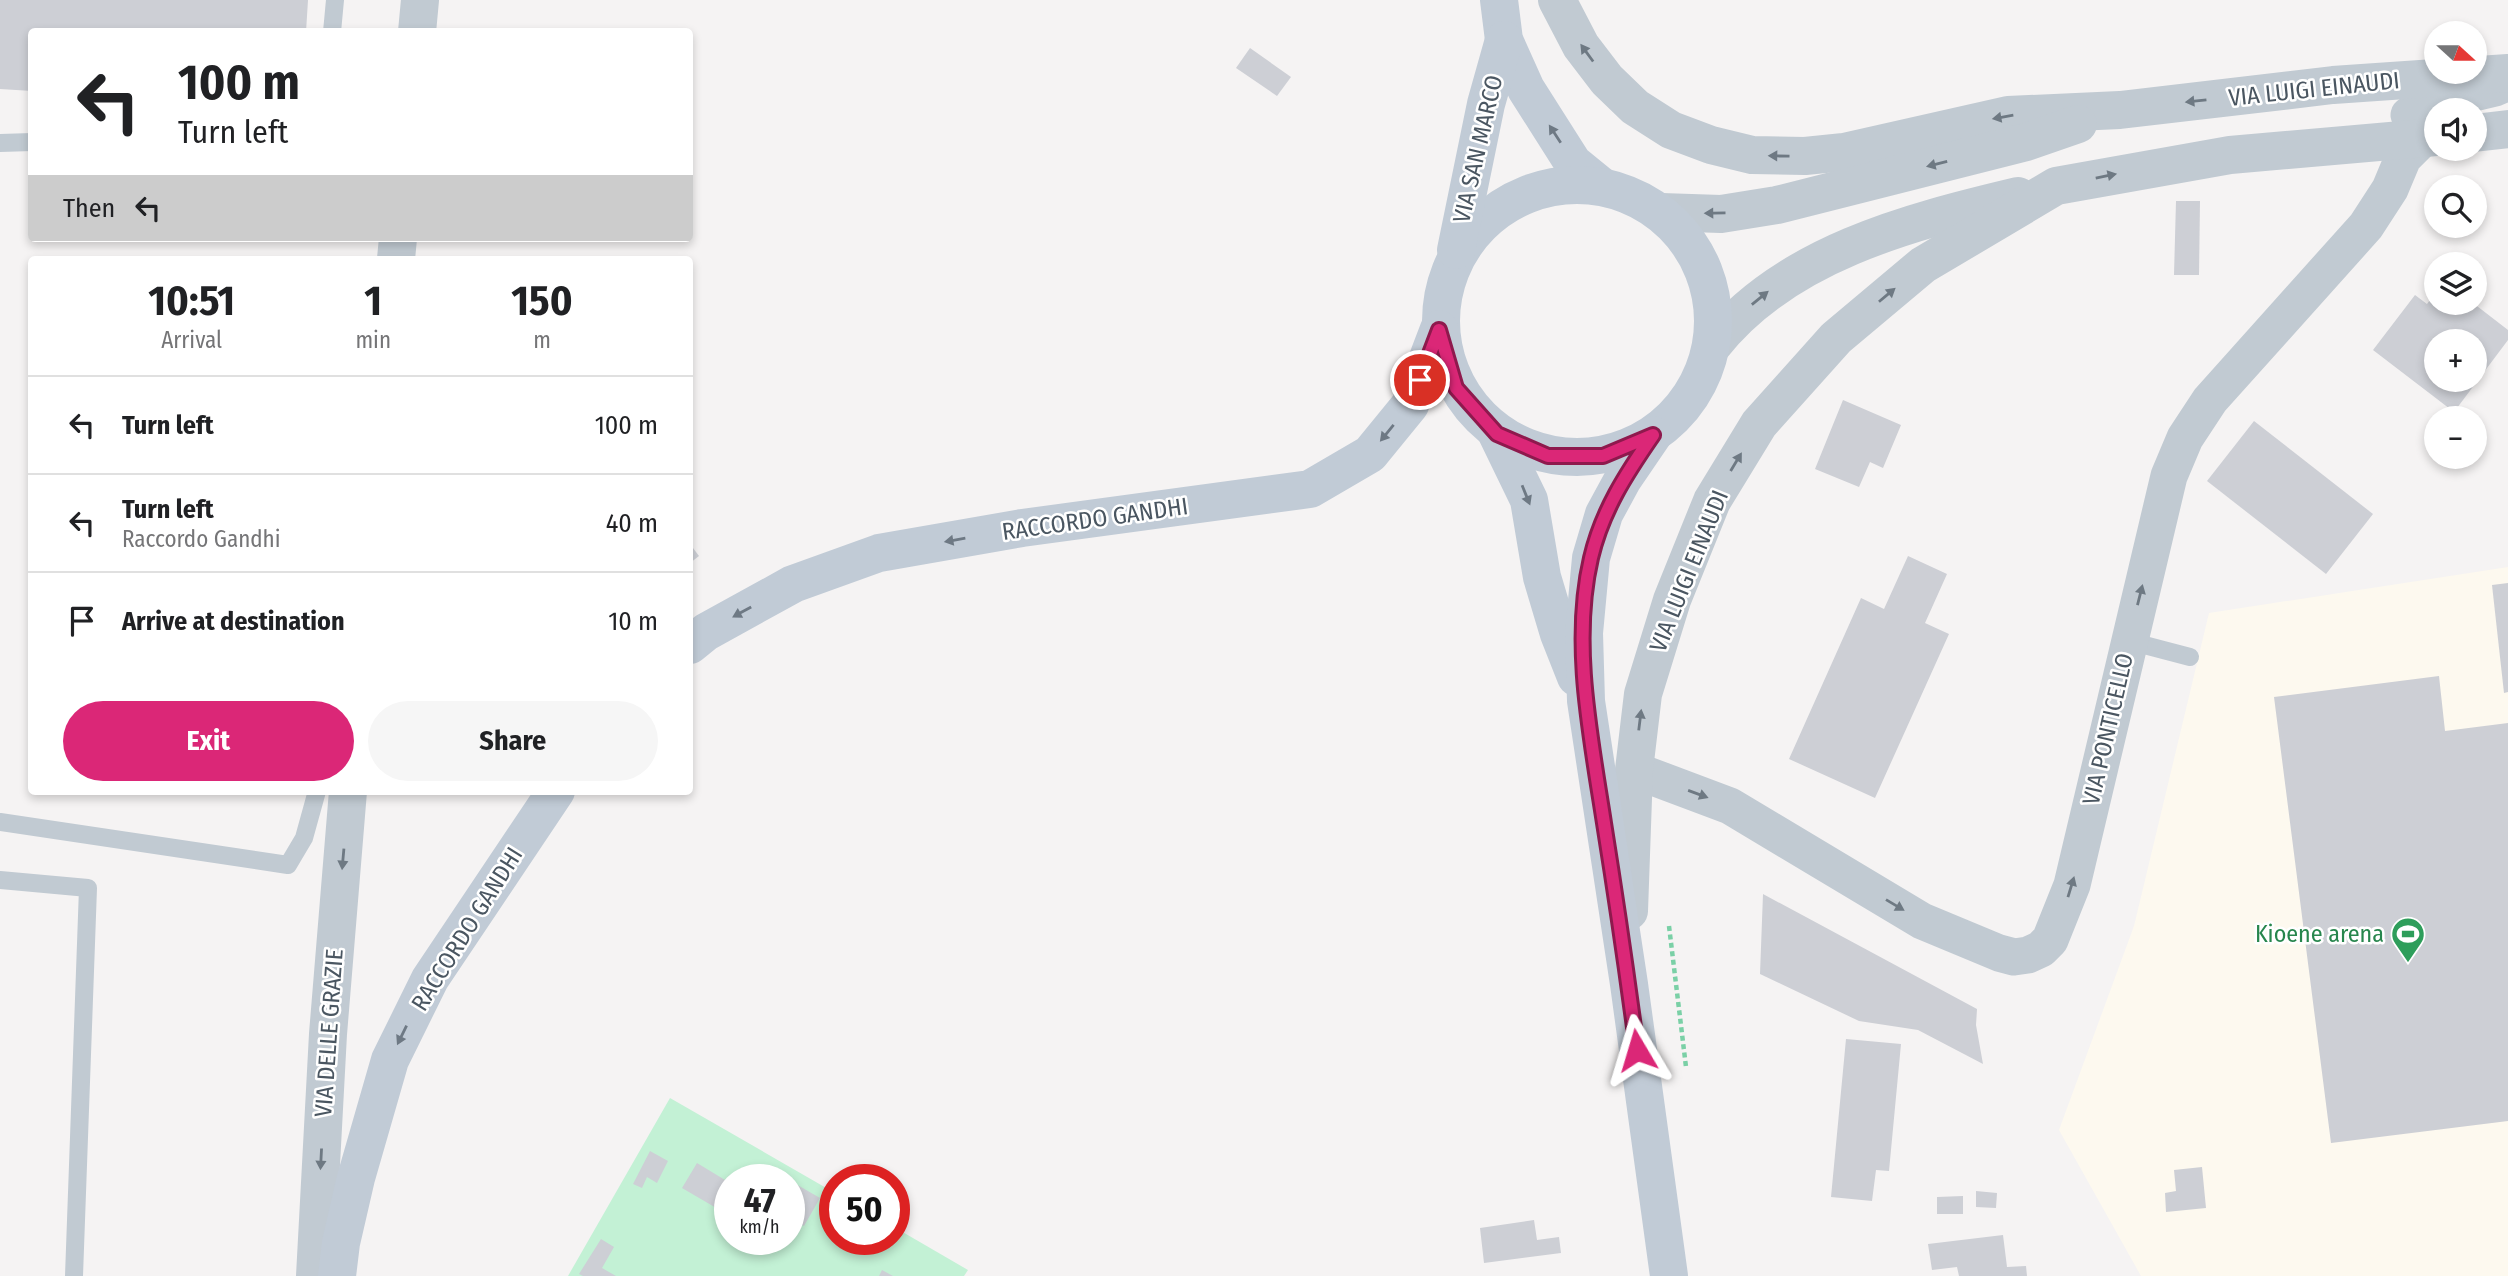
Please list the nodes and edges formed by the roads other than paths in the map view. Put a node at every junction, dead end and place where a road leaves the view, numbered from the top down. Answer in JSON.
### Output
{"nodes":[{"id":1,"x":335,"y":0,"type":"edge"},
{"id":2,"x":420,"y":0,"type":"edge"},
{"id":3,"x":1499,"y":0,"type":"edge"},
{"id":4,"x":1557,"y":0,"type":"edge"},
{"id":5,"x":332,"y":28,"type":"edge"},
{"id":6,"x":417,"y":28,"type":"edge"},
{"id":7,"x":1504,"y":40,"type":"junction"},
{"id":8,"x":2508,"y":73,"type":"edge"},
{"id":9,"x":2508,"y":82,"type":"edge"},
{"id":10,"x":2453,"y":98,"type":"edge"},
{"id":11,"x":2424,"y":108,"type":"edge"},
{"id":12,"x":2120,"y":110,"type":"junction"},
{"id":13,"x":2508,"y":130,"type":"edge"},
{"id":14,"x":2424,"y":132,"type":"edge"},
{"id":15,"x":2487,"y":132,"type":"edge"},
{"id":16,"x":2424,"y":137,"type":"edge"},
{"id":17,"x":2424,"y":141,"type":"edge"},
{"id":18,"x":28,"y":142,"type":"edge"},
{"id":19,"x":0,"y":143,"type":"edge"},
{"id":20,"x":1600,"y":185,"type":"junction"},
{"id":21,"x":2056,"y":186,"type":"junction"},
{"id":22,"x":1661,"y":212,"type":"junction"},
{"id":23,"x":1454,"y":259,"type":"junction"},
{"id":24,"x":1439,"y":330,"type":"junction"},
{"id":25,"x":1712,"y":346,"type":"junction"},
{"id":26,"x":1497,"y":434,"type":"junction"},
{"id":27,"x":1653,"y":435,"type":"junction"},
{"id":28,"x":2129,"y":641,"type":"junction"},
{"id":29,"x":693,"y":643,"type":"edge"},
{"id":30,"x":2190,"y":657,"type":"dead end"},
{"id":31,"x":1586,"y":701,"type":"junction"},
{"id":32,"x":1634,"y":770,"type":"junction"},
{"id":33,"x":316,"y":795,"type":"edge"},
{"id":34,"x":348,"y":795,"type":"edge"},
{"id":35,"x":553,"y":795,"type":"edge"},
{"id":36,"x":0,"y":822,"type":"edge"},
{"id":37,"x":0,"y":880,"type":"edge"},
{"id":38,"x":1629,"y":984,"type":"junction"},
{"id":39,"x":74,"y":1276,"type":"edge"},
{"id":40,"x":315,"y":1276,"type":"edge"},
{"id":41,"x":337,"y":1276,"type":"edge"},
{"id":42,"x":1669,"y":1276,"type":"edge"}],
"edges":[{"from":1,"to":5,"type":"lane"},
{"from":2,"to":6,"type":"street"},
{"from":3,"to":7,"type":"main road","name":"VIA SAN MARCO"},
{"from":12,"to":4,"type":"street","name":"VIA LUIGI EINAUDI","one_way":true},
{"from":20,"to":7,"type":"main road","name":"VIA SAN MARCO","one_way":true},
{"from":7,"to":23,"type":"main road","name":"VIA SAN MARCO"},
{"from":8,"to":12,"type":"street","name":"VIA LUIGI EINAUDI","one_way":true},
{"from":9,"to":10,"type":"street"},
{"from":11,"to":14,"type":"street"},
{"from":12,"to":22,"type":"street","name":"VIA LUIGI EINAUDI","one_way":true},
{"from":13,"to":15,"type":"street"},
{"from":21,"to":16,"type":"street","name":"VIA LUIGI EINAUDI","one_way":true},
{"from":28,"to":17,"type":"street","name":"VIA PONTICELLO","one_way":true},
{"from":18,"to":19,"type":"lane"},
{"from":20,"to":22,"type":"main road"},
{"from":20,"to":23,"type":"main road"},
{"from":25,"to":21,"type":"street","name":"VIA LUIGI EINAUDI","one_way":true},
{"from":32,"to":21,"type":"street","name":"VIA LUIGI EINAUDI","one_way":true},
{"from":22,"to":25,"type":"main road"},
{"from":23,"to":24,"type":"main road"},
{"from":24,"to":26,"type":"main road"},
{"from":24,"to":29,"type":"main road","name":"RACCORDO GANDHI","one_way":true},
{"from":25,"to":27,"type":"main road"},
{"from":26,"to":27,"type":"main road"},
{"from":26,"to":31,"type":"main road","one_way":true},
{"from":27,"to":31,"type":"main road"},
{"from":28,"to":30,"type":"lane"},
{"from":32,"to":28,"type":"street","name":"VIA PONTICELLO","one_way":true},
{"from":31,"to":38,"type":"main road"},
{"from":32,"to":38,"type":"street","name":"VIA LUIGI EINAUDI"},
{"from":33,"to":36,"type":"lane"},
{"from":34,"to":40,"type":"street","name":"VIA DELLE GRAZIE","one_way":true},
{"from":35,"to":41,"type":"main road","name":"RACCORDO GANDHI","one_way":true},
{"from":37,"to":39,"type":"lane"},
{"from":38,"to":42,"type":"main road"}]}
